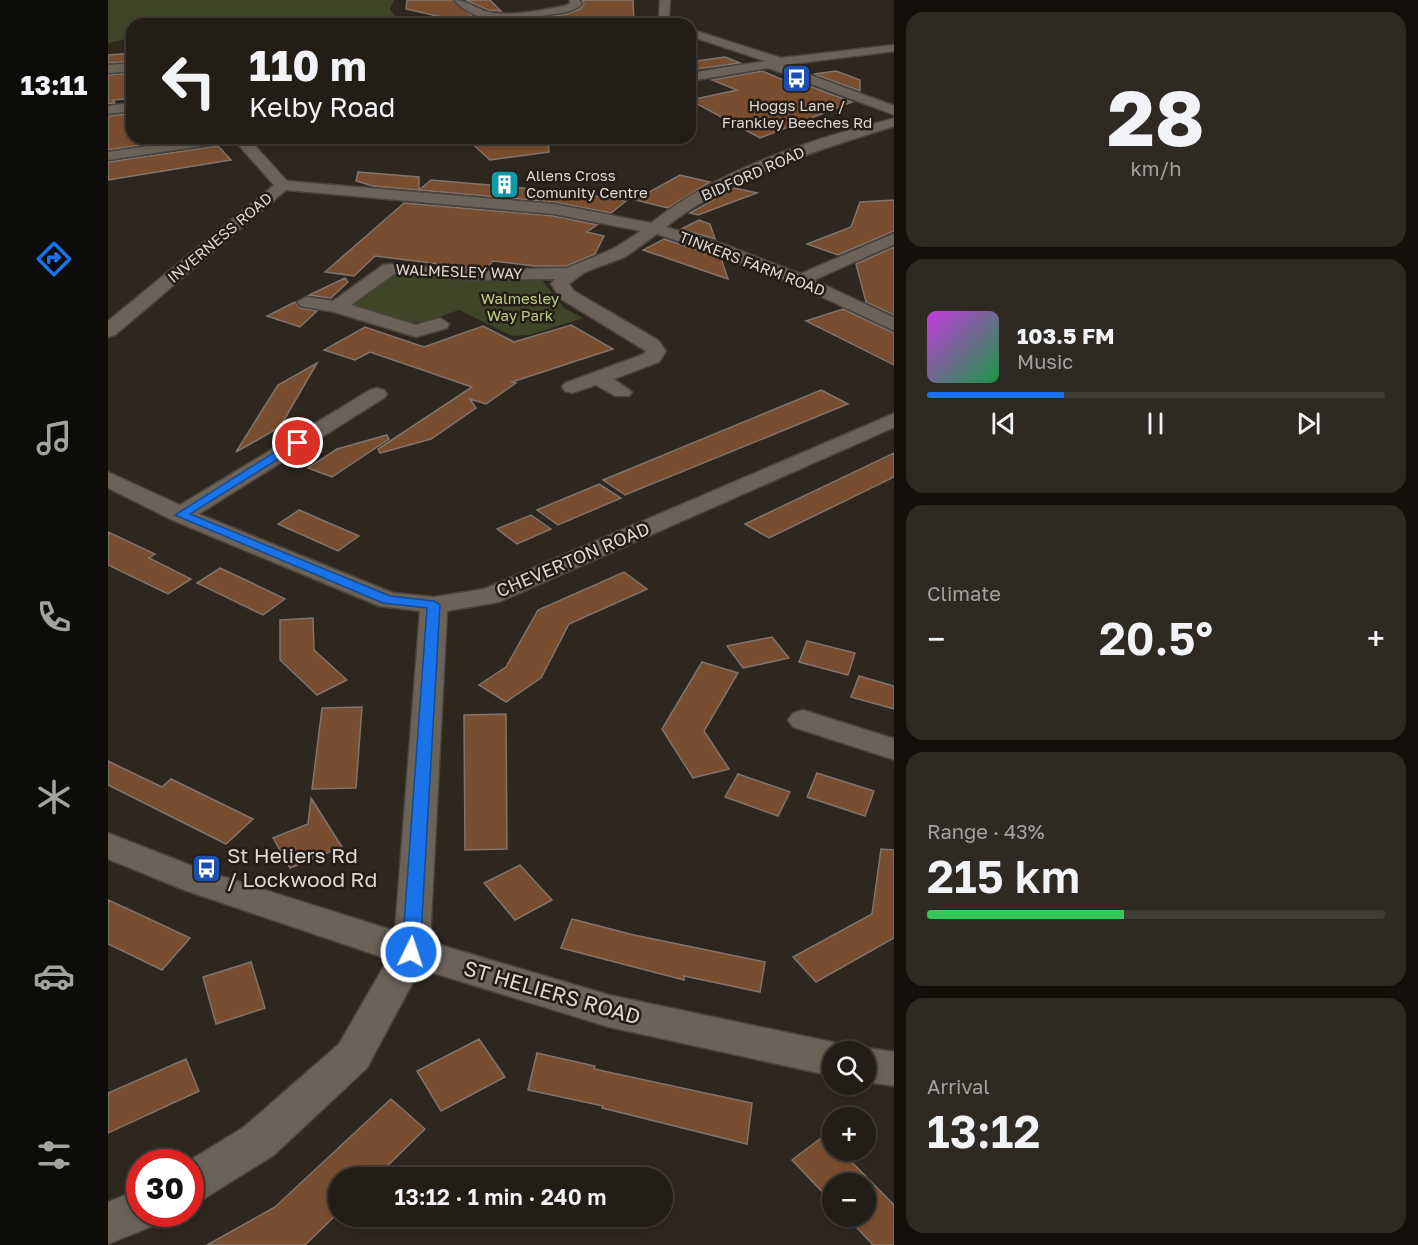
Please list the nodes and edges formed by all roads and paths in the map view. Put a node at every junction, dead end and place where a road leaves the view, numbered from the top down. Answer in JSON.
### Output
{"nodes":[{"id":1,"x":459,"y":0,"type":"edge"},
{"id":2,"x":574,"y":0,"type":"edge"},
{"id":3,"x":665,"y":0,"type":"edge"},
{"id":4,"x":664,"y":18,"type":"edge"},
{"id":5,"x":696,"y":34,"type":"edge"},
{"id":6,"x":702,"y":36,"type":"junction"},
{"id":7,"x":696,"y":38,"type":"edge"},
{"id":8,"x":894,"y":48,"type":"edge"},
{"id":9,"x":774,"y":63,"type":"junction"},
{"id":10,"x":126,"y":68,"type":"edge"},
{"id":11,"x":108,"y":69,"type":"edge"},
{"id":12,"x":696,"y":76,"type":"edge"},
{"id":13,"x":126,"y":107,"type":"edge"},
{"id":14,"x":108,"y":110,"type":"edge"},
{"id":15,"x":894,"y":111,"type":"edge"},
{"id":16,"x":894,"y":122,"type":"edge"},
{"id":17,"x":190,"y":144,"type":"edge"},
{"id":18,"x":245,"y":144,"type":"edge"},
{"id":19,"x":108,"y":156,"type":"edge"},
{"id":20,"x":283,"y":185,"type":"junction"},
{"id":21,"x":653,"y":228,"type":"junction"},
{"id":22,"x":894,"y":238,"type":"edge"},
{"id":23,"x":568,"y":273,"type":"junction"},
{"id":24,"x":800,"y":280,"type":"junction"},
{"id":25,"x":306,"y":302,"type":"dead end"},
{"id":26,"x":337,"y":307,"type":"junction"},
{"id":27,"x":440,"y":324,"type":"dead end"},
{"id":28,"x":894,"y":325,"type":"edge"},
{"id":29,"x":108,"y":331,"type":"edge"},
{"id":30,"x":598,"y":378,"type":"junction"},
{"id":31,"x":572,"y":387,"type":"dead end"},
{"id":32,"x":622,"y":392,"type":"dead end"},
{"id":33,"x":377,"y":394,"type":"dead end"},
{"id":34,"x":894,"y":419,"type":"edge"},
{"id":35,"x":108,"y":479,"type":"edge"},
{"id":36,"x":181,"y":515,"type":"junction"},
{"id":37,"x":434,"y":605,"type":"junction"},
{"id":38,"x":802,"y":720,"type":"dead end"},
{"id":39,"x":894,"y":750,"type":"edge"},
{"id":40,"x":108,"y":845,"type":"edge"},
{"id":41,"x":411,"y":952,"type":"junction"},
{"id":42,"x":822,"y":1057,"type":"edge"},
{"id":43,"x":876,"y":1066,"type":"edge"},
{"id":44,"x":894,"y":1069,"type":"edge"},
{"id":45,"x":204,"y":1175,"type":"edge"},
{"id":46,"x":126,"y":1216,"type":"edge"},
{"id":47,"x":108,"y":1223,"type":"edge"}],
"edges":[{"from":1,"to":2,"type":"street"},
{"from":3,"to":4,"type":"street"},
{"from":5,"to":6,"type":"street"},
{"from":6,"to":7,"type":"street"},
{"from":6,"to":9,"type":"street"},
{"from":8,"to":9,"type":"street"},
{"from":9,"to":12,"type":"street"},
{"from":9,"to":15,"type":"street"},
{"from":10,"to":11,"type":"street"},
{"from":13,"to":14,"type":"street"},
{"from":16,"to":21,"type":"street","name":"BIDFORD ROAD"},
{"from":17,"to":19,"type":"street"},
{"from":18,"to":20,"type":"street","name":"INVERNESS ROAD"},
{"from":20,"to":21,"type":"street","name":"TINKERS FARM ROAD"},
{"from":20,"to":29,"type":"street","name":"INVERNESS ROAD"},
{"from":21,"to":23,"type":"street","name":"BIDFORD ROAD"},
{"from":21,"to":24,"type":"street","name":"TINKERS FARM ROAD"},
{"from":22,"to":24,"type":"street"},
{"from":23,"to":26,"type":"street","name":"WALMESLEY WAY"},
{"from":23,"to":30,"type":"street"},
{"from":24,"to":28,"type":"street","name":"TINKERS FARM ROAD"},
{"from":25,"to":26,"type":"street"},
{"from":26,"to":27,"type":"street"},
{"from":30,"to":31,"type":"street"},
{"from":30,"to":32,"type":"street"},
{"from":33,"to":36,"type":"street"},
{"from":34,"to":37,"type":"street","name":"CHEVERTON ROAD"},
{"from":35,"to":36,"type":"street","name":"CHEVERTON ROAD"},
{"from":36,"to":37,"type":"street","name":"CHEVERTON ROAD"},
{"from":37,"to":41,"type":"street"},
{"from":38,"to":39,"type":"street"},
{"from":40,"to":41,"type":"street","name":"ST HELIERS ROAD"},
{"from":41,"to":42,"type":"street","name":"ST HELIERS ROAD"},
{"from":41,"to":45,"type":"street"},
{"from":43,"to":44,"type":"street"},
{"from":46,"to":47,"type":"street"}]}
